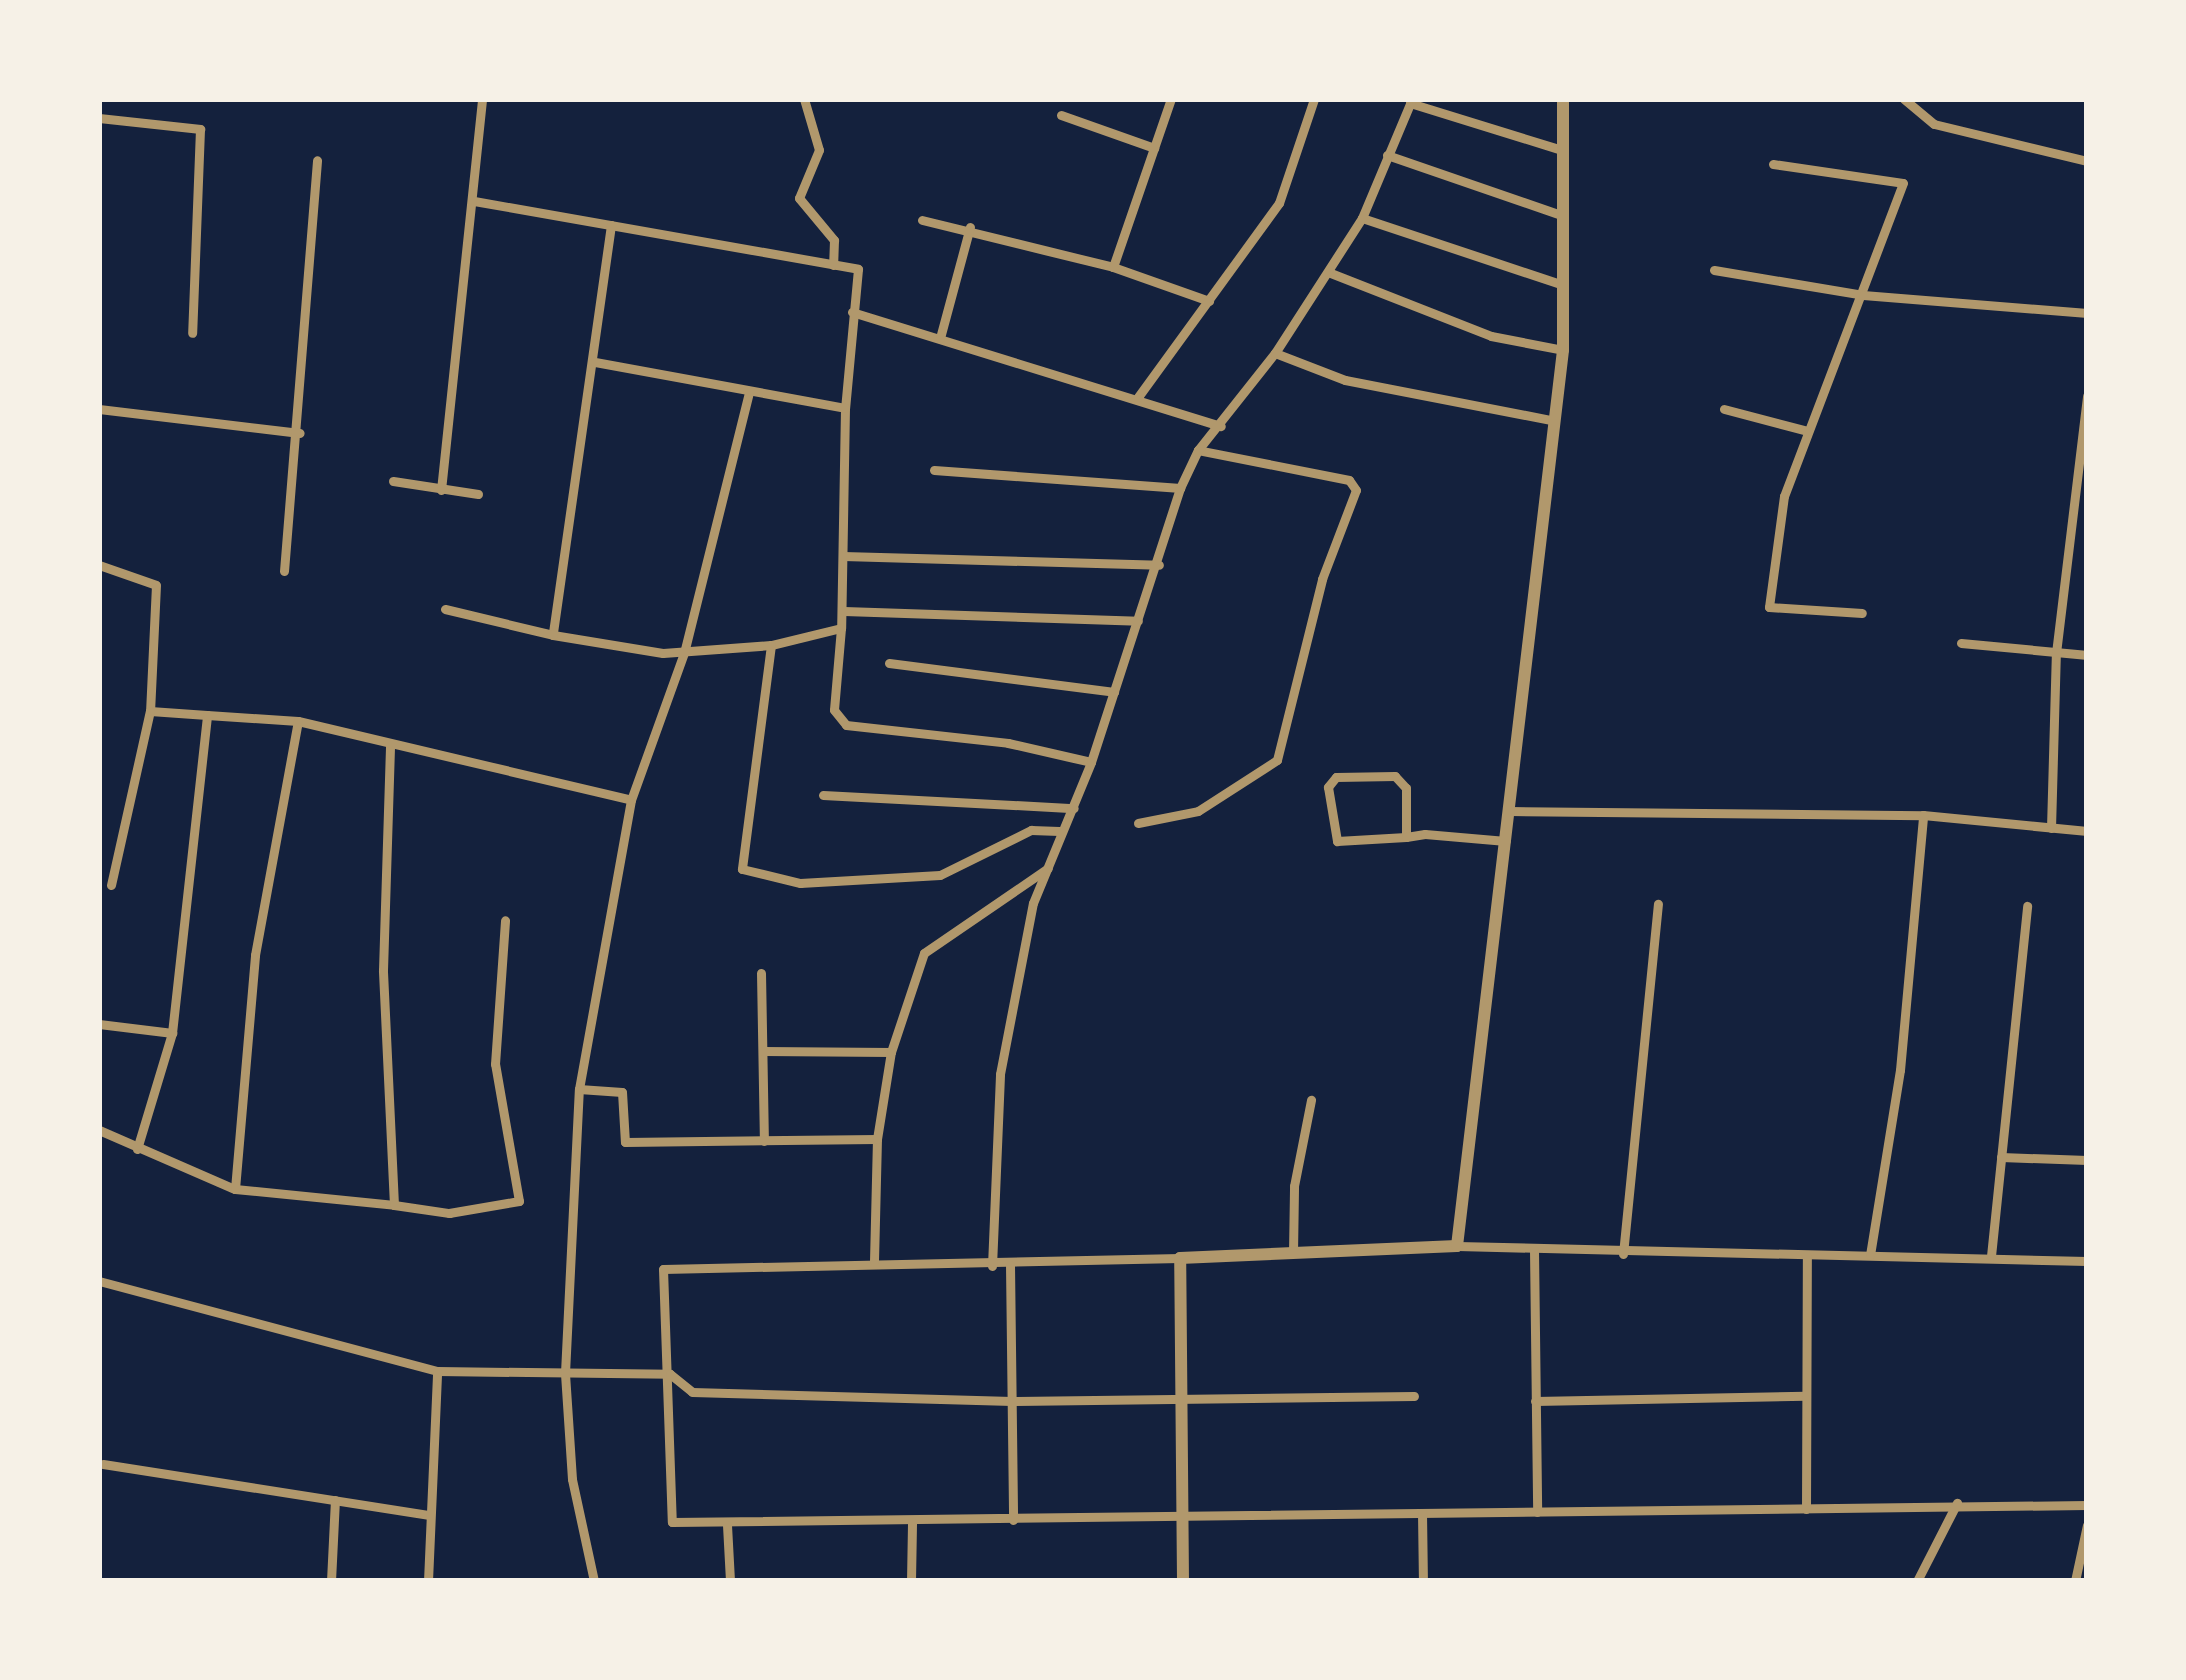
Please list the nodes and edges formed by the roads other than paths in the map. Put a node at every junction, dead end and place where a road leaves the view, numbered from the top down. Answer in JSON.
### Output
{"nodes":[{"id":1,"x":482,"y":99,"type":"edge"},
{"id":2,"x":804,"y":99,"type":"edge"},
{"id":3,"x":1172,"y":99,"type":"edge"},
{"id":4,"x":1314,"y":99,"type":"edge"},
{"id":5,"x":1563,"y":99,"type":"edge"},
{"id":6,"x":1904,"y":99,"type":"edge"},
{"id":7,"x":1411,"y":101,"type":"edge"},
{"id":8,"x":1061,"y":116,"type":"dead end"},
{"id":9,"x":99,"y":118,"type":"edge"},
{"id":10,"x":1154,"y":148,"type":"junction"},
{"id":11,"x":1559,"y":149,"type":"junction"},
{"id":12,"x":1387,"y":155,"type":"junction"},
{"id":13,"x":317,"y":160,"type":"dead end"},
{"id":14,"x":2087,"y":161,"type":"edge"},
{"id":15,"x":1773,"y":164,"type":"dead end"},
{"id":16,"x":474,"y":201,"type":"junction"},
{"id":17,"x":1558,"y":214,"type":"junction"},
{"id":18,"x":1362,"y":218,"type":"junction"},
{"id":19,"x":922,"y":220,"type":"dead end"},
{"id":20,"x":611,"y":225,"type":"junction"},
{"id":21,"x":970,"y":227,"type":"junction"},
{"id":22,"x":833,"y":265,"type":"junction"},
{"id":23,"x":1113,"y":267,"type":"junction"},
{"id":24,"x":1714,"y":270,"type":"dead end"},
{"id":25,"x":1328,"y":272,"type":"junction"},
{"id":26,"x":1560,"y":284,"type":"junction"},
{"id":27,"x":1863,"y":295,"type":"junction"},
{"id":28,"x":1209,"y":301,"type":"junction"},
{"id":29,"x":852,"y":312,"type":"junction"},
{"id":30,"x":2087,"y":313,"type":"edge"},
{"id":31,"x":192,"y":333,"type":"dead end"},
{"id":32,"x":940,"y":338,"type":"junction"},
{"id":33,"x":1563,"y":350,"type":"junction"},
{"id":34,"x":1275,"y":353,"type":"junction"},
{"id":35,"x":595,"y":362,"type":"junction"},
{"id":36,"x":749,"y":392,"type":"junction"},
{"id":37,"x":2087,"y":396,"type":"edge"},
{"id":38,"x":1138,"y":397,"type":"junction"},
{"id":39,"x":844,"y":408,"type":"junction"},
{"id":40,"x":99,"y":409,"type":"edge"},
{"id":41,"x":1724,"y":409,"type":"dead end"},
{"id":42,"x":1555,"y":422,"type":"junction"},
{"id":43,"x":1221,"y":426,"type":"junction"},
{"id":44,"x":1808,"y":431,"type":"junction"},
{"id":45,"x":300,"y":434,"type":"junction"},
{"id":46,"x":1198,"y":450,"type":"junction"},
{"id":47,"x":2084,"y":456,"type":"edge"},
{"id":48,"x":934,"y":470,"type":"dead end"},
{"id":49,"x":393,"y":482,"type":"dead end"},
{"id":50,"x":1180,"y":488,"type":"junction"},
{"id":51,"x":440,"y":490,"type":"junction"},
{"id":52,"x":478,"y":494,"type":"dead end"},
{"id":53,"x":843,"y":556,"type":"junction"},
{"id":54,"x":99,"y":565,"type":"edge"},
{"id":55,"x":1159,"y":565,"type":"junction"},
{"id":56,"x":284,"y":571,"type":"dead end"},
{"id":57,"x":445,"y":609,"type":"dead end"},
{"id":58,"x":844,"y":611,"type":"junction"},
{"id":59,"x":1862,"y":614,"type":"dead end"},
{"id":60,"x":1138,"y":621,"type":"junction"},
{"id":61,"x":841,"y":628,"type":"junction"},
{"id":62,"x":553,"y":635,"type":"junction"},
{"id":63,"x":1961,"y":643,"type":"dead end"},
{"id":64,"x":771,"y":645,"type":"junction"},
{"id":65,"x":684,"y":653,"type":"junction"},
{"id":66,"x":2056,"y":653,"type":"junction"},
{"id":67,"x":2087,"y":655,"type":"edge"},
{"id":68,"x":889,"y":663,"type":"dead end"},
{"id":69,"x":1114,"y":692,"type":"junction"},
{"id":70,"x":150,"y":711,"type":"junction"},
{"id":71,"x":207,"y":715,"type":"junction"},
{"id":72,"x":298,"y":721,"type":"junction"},
{"id":73,"x":390,"y":745,"type":"junction"},
{"id":74,"x":1091,"y":762,"type":"junction"},
{"id":75,"x":823,"y":795,"type":"dead end"},
{"id":76,"x":631,"y":800,"type":"junction"},
{"id":77,"x":1075,"y":808,"type":"junction"},
{"id":78,"x":1510,"y":811,"type":"junction"},
{"id":79,"x":1923,"y":815,"type":"junction"},
{"id":80,"x":1138,"y":823,"type":"dead end"},
{"id":81,"x":2051,"y":828,"type":"junction"},
{"id":82,"x":1059,"y":831,"type":"junction"},
{"id":83,"x":2087,"y":831,"type":"edge"},
{"id":84,"x":1406,"y":837,"type":"junction"},
{"id":85,"x":1506,"y":842,"type":"junction"},
{"id":86,"x":1048,"y":868,"type":"junction"},
{"id":87,"x":111,"y":885,"type":"dead end"},
{"id":88,"x":1658,"y":904,"type":"dead end"},
{"id":89,"x":2027,"y":906,"type":"dead end"},
{"id":90,"x":505,"y":920,"type":"dead end"},
{"id":91,"x":761,"y":973,"type":"dead end"},
{"id":92,"x":99,"y":1024,"type":"edge"},
{"id":93,"x":172,"y":1033,"type":"junction"},
{"id":94,"x":763,"y":1051,"type":"junction"},
{"id":95,"x":891,"y":1052,"type":"junction"},
{"id":96,"x":579,"y":1089,"type":"junction"},
{"id":97,"x":1311,"y":1100,"type":"dead end"},
{"id":98,"x":99,"y":1130,"type":"edge"},
{"id":99,"x":878,"y":1139,"type":"junction"},
{"id":100,"x":764,"y":1142,"type":"junction"},
{"id":101,"x":137,"y":1149,"type":"junction"},
{"id":102,"x":2001,"y":1157,"type":"junction"},
{"id":103,"x":2087,"y":1160,"type":"edge"},
{"id":104,"x":235,"y":1189,"type":"junction"},
{"id":105,"x":394,"y":1205,"type":"junction"},
{"id":106,"x":1457,"y":1246,"type":"junction"},
{"id":107,"x":1534,"y":1250,"type":"junction"},
{"id":108,"x":1293,"y":1253,"type":"junction"},
{"id":109,"x":1623,"y":1254,"type":"junction"},
{"id":110,"x":1808,"y":1256,"type":"junction"},
{"id":111,"x":1870,"y":1256,"type":"junction"},
{"id":112,"x":1991,"y":1256,"type":"junction"},
{"id":113,"x":1180,"y":1258,"type":"junction"},
{"id":114,"x":874,"y":1261,"type":"junction"},
{"id":115,"x":2087,"y":1261,"type":"edge"},
{"id":116,"x":1010,"y":1265,"type":"junction"},
{"id":117,"x":992,"y":1266,"type":"junction"},
{"id":118,"x":99,"y":1281,"type":"edge"},
{"id":119,"x":437,"y":1371,"type":"junction"},
{"id":120,"x":565,"y":1373,"type":"junction"},
{"id":121,"x":670,"y":1374,"type":"junction"},
{"id":122,"x":1181,"y":1396,"type":"junction"},
{"id":123,"x":1414,"y":1396,"type":"dead end"},
{"id":124,"x":1805,"y":1396,"type":"junction"},
{"id":125,"x":1012,"y":1401,"type":"junction"},
{"id":126,"x":1535,"y":1401,"type":"junction"},
{"id":127,"x":103,"y":1464,"type":"dead end"},
{"id":128,"x":335,"y":1500,"type":"junction"},
{"id":129,"x":1957,"y":1503,"type":"junction"},
{"id":130,"x":2087,"y":1505,"type":"edge"},
{"id":131,"x":1806,"y":1508,"type":"junction"},
{"id":132,"x":1537,"y":1512,"type":"junction"},
{"id":133,"x":1421,"y":1514,"type":"junction"},
{"id":134,"x":428,"y":1515,"type":"junction"},
{"id":135,"x":1182,"y":1516,"type":"junction"},
{"id":136,"x":1013,"y":1520,"type":"junction"},
{"id":137,"x":912,"y":1522,"type":"junction"},
{"id":138,"x":2087,"y":1525,"type":"edge"},
{"id":139,"x":727,"y":1526,"type":"junction"},
{"id":140,"x":331,"y":1581,"type":"edge"},
{"id":141,"x":428,"y":1581,"type":"edge"},
{"id":142,"x":594,"y":1581,"type":"edge"},
{"id":143,"x":730,"y":1581,"type":"edge"},
{"id":144,"x":911,"y":1581,"type":"edge"},
{"id":145,"x":1183,"y":1581,"type":"edge"},
{"id":146,"x":1423,"y":1581,"type":"edge"},
{"id":147,"x":1917,"y":1581,"type":"edge"},
{"id":148,"x":2075,"y":1581,"type":"edge"}],
"edges":[{"from":1,"to":16,"type":"street"},
{"from":2,"to":22,"type":"street"},
{"from":3,"to":10,"type":"street"},
{"from":4,"to":28,"type":"street"},
{"from":5,"to":11,"type":"street"},
{"from":6,"to":14,"type":"street"},
{"from":7,"to":11,"type":"street"},
{"from":7,"to":12,"type":"street"},
{"from":8,"to":10,"type":"street"},
{"from":9,"to":31,"type":"street"},
{"from":10,"to":23,"type":"street"},
{"from":11,"to":17,"type":"street"},
{"from":12,"to":17,"type":"street"},
{"from":12,"to":18,"type":"street"},
{"from":13,"to":45,"type":"street"},
{"from":15,"to":27,"type":"street"},
{"from":16,"to":20,"type":"street"},
{"from":16,"to":51,"type":"street"},
{"from":17,"to":26,"type":"street"},
{"from":18,"to":25,"type":"street"},
{"from":18,"to":26,"type":"street"},
{"from":19,"to":21,"type":"street"},
{"from":20,"to":22,"type":"street"},
{"from":20,"to":35,"type":"street"},
{"from":21,"to":23,"type":"street"},
{"from":21,"to":32,"type":"street"},
{"from":22,"to":29,"type":"street"},
{"from":23,"to":28,"type":"street"},
{"from":24,"to":27,"type":"street"},
{"from":25,"to":33,"type":"street"},
{"from":25,"to":34,"type":"street"},
{"from":26,"to":33,"type":"street"},
{"from":27,"to":30,"type":"street"},
{"from":27,"to":44,"type":"street"},
{"from":28,"to":38,"type":"street"},
{"from":29,"to":32,"type":"street"},
{"from":29,"to":39,"type":"street"},
{"from":32,"to":38,"type":"street"},
{"from":33,"to":42,"type":"street"},
{"from":34,"to":42,"type":"street"},
{"from":34,"to":43,"type":"street"},
{"from":35,"to":36,"type":"street"},
{"from":35,"to":62,"type":"street"},
{"from":36,"to":39,"type":"street"},
{"from":36,"to":65,"type":"street"},
{"from":37,"to":47,"type":"street"},
{"from":38,"to":43,"type":"street"},
{"from":39,"to":53,"type":"street"},
{"from":40,"to":45,"type":"street"},
{"from":41,"to":44,"type":"street"},
{"from":42,"to":78,"type":"street"},
{"from":43,"to":46,"type":"street"},
{"from":44,"to":59,"type":"street"},
{"from":45,"to":56,"type":"street"},
{"from":46,"to":50,"type":"street"},
{"from":46,"to":80,"type":"street"},
{"from":47,"to":66,"type":"street"},
{"from":48,"to":50,"type":"street"},
{"from":49,"to":51,"type":"street"},
{"from":50,"to":55,"type":"street"},
{"from":51,"to":52,"type":"street"},
{"from":53,"to":55,"type":"street"},
{"from":53,"to":58,"type":"street"},
{"from":54,"to":70,"type":"street"},
{"from":55,"to":60,"type":"street"},
{"from":57,"to":62,"type":"street"},
{"from":58,"to":60,"type":"street"},
{"from":58,"to":61,"type":"street"},
{"from":60,"to":69,"type":"street"},
{"from":61,"to":64,"type":"street"},
{"from":61,"to":74,"type":"street"},
{"from":62,"to":65,"type":"street"},
{"from":63,"to":66,"type":"street"},
{"from":64,"to":65,"type":"street"},
{"from":64,"to":82,"type":"street"},
{"from":65,"to":76,"type":"street"},
{"from":66,"to":67,"type":"street"},
{"from":66,"to":81,"type":"street"},
{"from":68,"to":69,"type":"street"},
{"from":69,"to":74,"type":"street"},
{"from":70,"to":71,"type":"street"},
{"from":70,"to":87,"type":"street"},
{"from":71,"to":72,"type":"street"},
{"from":71,"to":93,"type":"street"},
{"from":72,"to":73,"type":"street"},
{"from":72,"to":104,"type":"street"},
{"from":73,"to":76,"type":"street"},
{"from":73,"to":105,"type":"street"},
{"from":74,"to":77,"type":"street"},
{"from":75,"to":77,"type":"street"},
{"from":76,"to":96,"type":"street"},
{"from":77,"to":82,"type":"street"},
{"from":78,"to":79,"type":"street"},
{"from":78,"to":85,"type":"street"},
{"from":79,"to":81,"type":"street"},
{"from":79,"to":111,"type":"street"},
{"from":81,"to":83,"type":"street"},
{"from":82,"to":86,"type":"street"},
{"from":84,"to":84,"type":"street"},
{"from":84,"to":85,"type":"street"},
{"from":85,"to":106,"type":"street"},
{"from":86,"to":95,"type":"street"},
{"from":86,"to":117,"type":"street"},
{"from":88,"to":109,"type":"street"},
{"from":89,"to":102,"type":"street"},
{"from":90,"to":105,"type":"street"},
{"from":91,"to":94,"type":"street"},
{"from":92,"to":93,"type":"street"},
{"from":93,"to":101,"type":"street"},
{"from":94,"to":95,"type":"street"},
{"from":94,"to":100,"type":"street"},
{"from":95,"to":99,"type":"street"},
{"from":96,"to":100,"type":"street"},
{"from":96,"to":120,"type":"street"},
{"from":97,"to":108,"type":"street"},
{"from":98,"to":101,"type":"street"},
{"from":99,"to":100,"type":"street"},
{"from":99,"to":114,"type":"street"},
{"from":101,"to":104,"type":"street"},
{"from":102,"to":103,"type":"street"},
{"from":102,"to":112,"type":"street"},
{"from":104,"to":105,"type":"street"},
{"from":106,"to":107,"type":"street"},
{"from":106,"to":108,"type":"street"},
{"from":107,"to":109,"type":"street"},
{"from":107,"to":126,"type":"street"},
{"from":108,"to":113,"type":"street"},
{"from":109,"to":110,"type":"street"},
{"from":110,"to":111,"type":"street"},
{"from":110,"to":124,"type":"street"},
{"from":111,"to":112,"type":"street"},
{"from":112,"to":115,"type":"street"},
{"from":113,"to":116,"type":"street"},
{"from":113,"to":122,"type":"street"},
{"from":114,"to":117,"type":"street"},
{"from":114,"to":121,"type":"street"},
{"from":116,"to":117,"type":"street"},
{"from":116,"to":125,"type":"street"},
{"from":118,"to":119,"type":"street"},
{"from":119,"to":120,"type":"street"},
{"from":119,"to":134,"type":"street"},
{"from":120,"to":121,"type":"street"},
{"from":120,"to":142,"type":"street"},
{"from":121,"to":125,"type":"street"},
{"from":121,"to":139,"type":"street"},
{"from":122,"to":123,"type":"street"},
{"from":122,"to":125,"type":"street"},
{"from":122,"to":135,"type":"street"},
{"from":124,"to":126,"type":"street"},
{"from":124,"to":131,"type":"street"},
{"from":125,"to":136,"type":"street"},
{"from":126,"to":132,"type":"street"},
{"from":127,"to":128,"type":"street"},
{"from":128,"to":134,"type":"street"},
{"from":128,"to":140,"type":"street"},
{"from":129,"to":130,"type":"street"},
{"from":129,"to":131,"type":"street"},
{"from":129,"to":147,"type":"street"},
{"from":131,"to":132,"type":"street"},
{"from":132,"to":133,"type":"street"},
{"from":133,"to":135,"type":"street"},
{"from":133,"to":146,"type":"street"},
{"from":134,"to":141,"type":"street"},
{"from":135,"to":136,"type":"street"},
{"from":135,"to":145,"type":"street"},
{"from":136,"to":137,"type":"street"},
{"from":137,"to":139,"type":"street"},
{"from":137,"to":144,"type":"street"},
{"from":138,"to":148,"type":"street"},
{"from":139,"to":143,"type":"street"}]}
